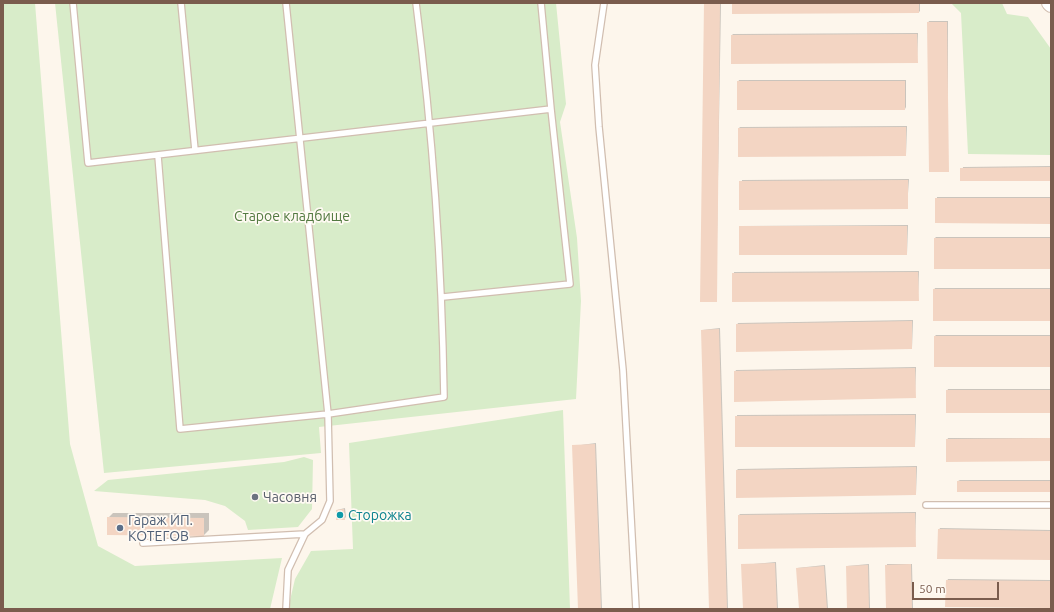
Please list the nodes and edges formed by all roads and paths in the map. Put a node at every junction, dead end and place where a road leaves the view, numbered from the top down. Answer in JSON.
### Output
{"nodes":[{"id":1,"x":73,"y":3,"type":"edge"},
{"id":2,"x":181,"y":3,"type":"edge"},
{"id":3,"x":286,"y":3,"type":"edge"},
{"id":4,"x":416,"y":3,"type":"edge"},
{"id":5,"x":541,"y":3,"type":"edge"},
{"id":6,"x":604,"y":3,"type":"edge"},
{"id":7,"x":551,"y":109,"type":"junction"},
{"id":8,"x":431,"y":123,"type":"junction"},
{"id":9,"x":300,"y":137,"type":"junction"},
{"id":10,"x":195,"y":150,"type":"junction"},
{"id":11,"x":158,"y":156,"type":"junction"},
{"id":12,"x":443,"y":297,"type":"junction"},
{"id":13,"x":328,"y":414,"type":"junction"},
{"id":14,"x":926,"y":505,"type":"dead end"},
{"id":15,"x":1051,"y":505,"type":"edge"},
{"id":16,"x":305,"y":534,"type":"junction"},
{"id":17,"x":143,"y":543,"type":"dead end"},
{"id":18,"x":286,"y":609,"type":"edge"},
{"id":19,"x":636,"y":609,"type":"edge"}],
"edges":[{"from":1,"to":11,"type":"lane"},
{"from":2,"to":10,"type":"lane"},
{"from":3,"to":9,"type":"lane"},
{"from":4,"to":8,"type":"lane"},
{"from":5,"to":7,"type":"lane"},
{"from":6,"to":19,"type":"lane"},
{"from":7,"to":8,"type":"lane"},
{"from":7,"to":12,"type":"lane"},
{"from":8,"to":9,"type":"lane"},
{"from":8,"to":12,"type":"lane"},
{"from":9,"to":10,"type":"lane"},
{"from":9,"to":13,"type":"lane"},
{"from":10,"to":11,"type":"lane"},
{"from":11,"to":13,"type":"lane"},
{"from":12,"to":13,"type":"lane"},
{"from":13,"to":16,"type":"lane"},
{"from":14,"to":15,"type":"lane"},
{"from":16,"to":17,"type":"lane"},
{"from":16,"to":18,"type":"lane"}]}
